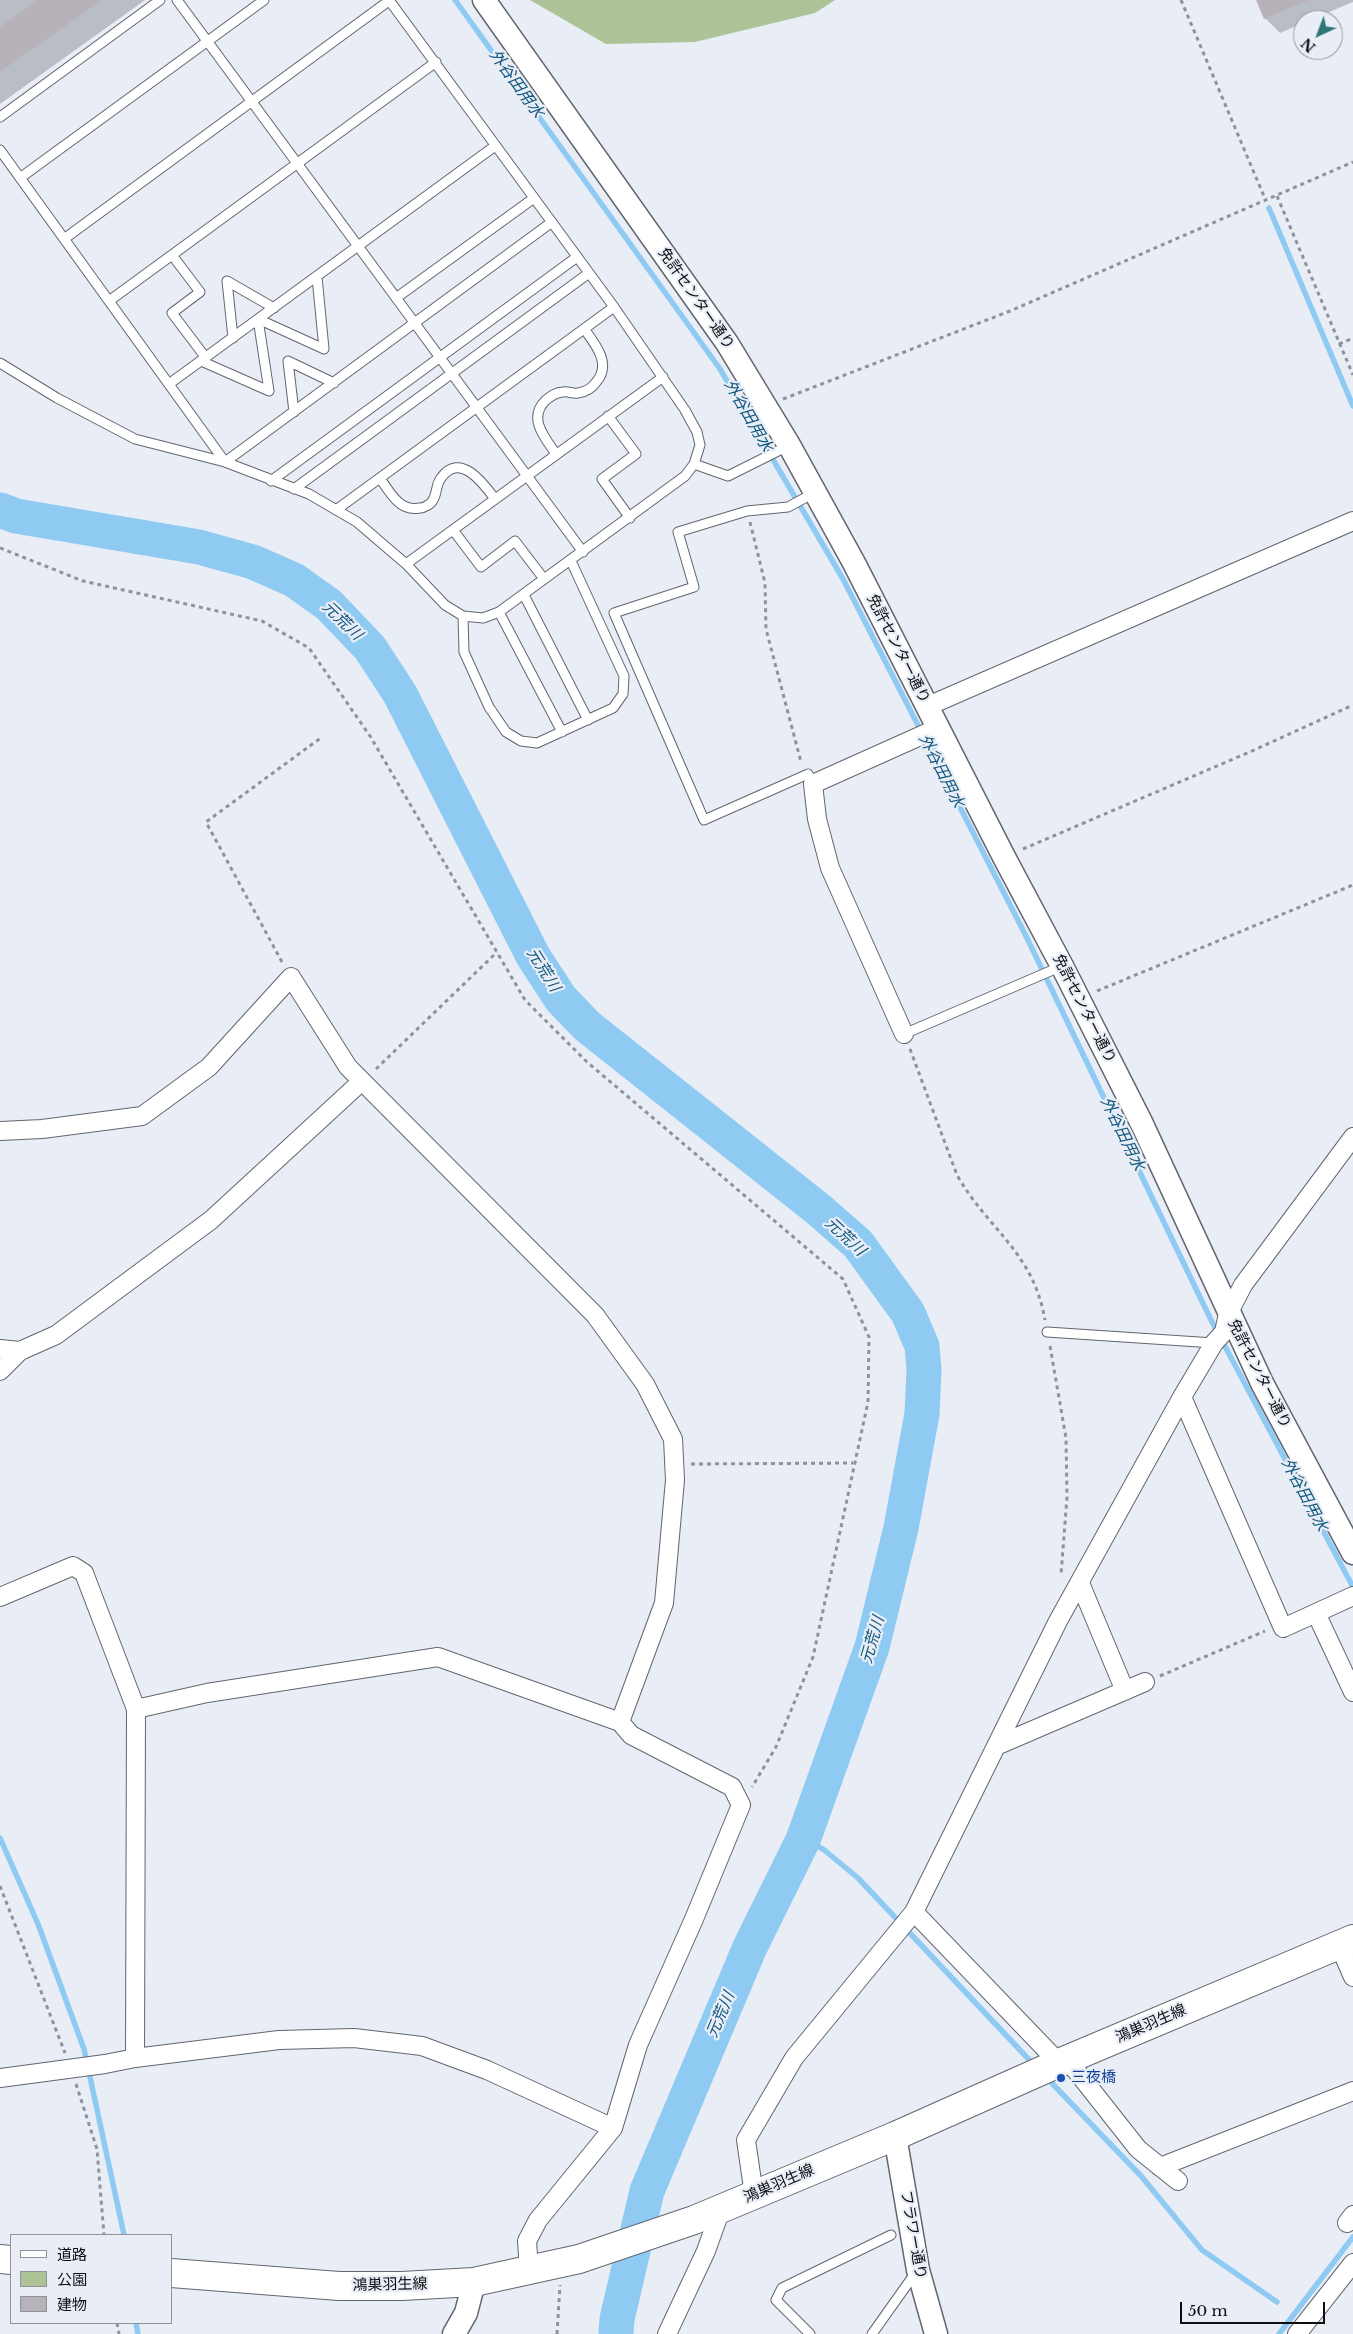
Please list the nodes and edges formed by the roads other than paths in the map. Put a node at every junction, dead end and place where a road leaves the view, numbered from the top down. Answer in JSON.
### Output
{"nodes":[{"id":1,"x":160,"y":0,"type":"edge"},
{"id":2,"x":177,"y":0,"type":"edge"},
{"id":3,"x":264,"y":0,"type":"edge"},
{"id":4,"x":390,"y":0,"type":"edge"},
{"id":5,"x":484,"y":0,"type":"edge"},
{"id":6,"x":207,"y":42,"type":"junction"},
{"id":7,"x":436,"y":62,"type":"junction"},
{"id":8,"x":252,"y":102,"type":"junction"},
{"id":9,"x":0,"y":117,"type":"edge"},
{"id":10,"x":495,"y":146,"type":"junction"},
{"id":11,"x":0,"y":150,"type":"edge"},
{"id":12,"x":297,"y":164,"type":"junction"},
{"id":13,"x":20,"y":178,"type":"junction"},
{"id":14,"x":534,"y":198,"type":"junction"},
{"id":15,"x":552,"y":222,"type":"junction"},
{"id":16,"x":64,"y":239,"type":"junction"},
{"id":17,"x":359,"y":247,"type":"junction"},
{"id":18,"x":172,"y":255,"type":"junction"},
{"id":19,"x":577,"y":257,"type":"junction"},
{"id":20,"x":589,"y":273,"type":"junction"},
{"id":21,"x":317,"y":277,"type":"junction"},
{"id":22,"x":396,"y":298,"type":"junction"},
{"id":23,"x":109,"y":301,"type":"junction"},
{"id":24,"x":614,"y":307,"type":"junction"},
{"id":25,"x":274,"y":308,"type":"junction"},
{"id":26,"x":258,"y":319,"type":"junction"},
{"id":27,"x":414,"y":323,"type":"junction"},
{"id":28,"x":585,"y":330,"type":"junction"},
{"id":29,"x":233,"y":338,"type":"junction"},
{"id":30,"x":440,"y":357,"type":"junction"},
{"id":31,"x":204,"y":359,"type":"junction"},
{"id":32,"x":0,"y":362,"type":"edge"},
{"id":33,"x":452,"y":374,"type":"junction"},
{"id":34,"x":663,"y":377,"type":"junction"},
{"id":35,"x":334,"y":383,"type":"junction"},
{"id":36,"x":169,"y":384,"type":"junction"},
{"id":37,"x":477,"y":408,"type":"junction"},
{"id":38,"x":294,"y":412,"type":"junction"},
{"id":39,"x":608,"y":416,"type":"junction"},
{"id":40,"x":789,"y":446,"type":"junction"},
{"id":41,"x":556,"y":454,"type":"junction"},
{"id":42,"x":225,"y":462,"type":"junction"},
{"id":43,"x":694,"y":464,"type":"junction"},
{"id":44,"x":527,"y":476,"type":"junction"},
{"id":45,"x":380,"y":478,"type":"junction"},
{"id":46,"x":271,"y":481,"type":"junction"},
{"id":47,"x":294,"y":489,"type":"junction"},
{"id":48,"x":814,"y":493,"type":"junction"},
{"id":49,"x":495,"y":499,"type":"junction"},
{"id":50,"x":336,"y":510,"type":"junction"},
{"id":51,"x":630,"y":518,"type":"junction"},
{"id":52,"x":1353,"y":521,"type":"edge"},
{"id":53,"x":453,"y":530,"type":"junction"},
{"id":54,"x":583,"y":552,"type":"junction"},
{"id":55,"x":571,"y":560,"type":"junction"},
{"id":56,"x":406,"y":564,"type":"junction"},
{"id":57,"x":544,"y":579,"type":"junction"},
{"id":58,"x":524,"y":595,"type":"junction"},
{"id":59,"x":499,"y":612,"type":"junction"},
{"id":60,"x":463,"y":616,"type":"junction"},
{"id":61,"x":928,"y":706,"type":"junction"},
{"id":62,"x":588,"y":720,"type":"junction"},
{"id":63,"x":938,"y":728,"type":"junction"},
{"id":64,"x":562,"y":732,"type":"junction"},
{"id":65,"x":811,"y":779,"type":"junction"},
{"id":66,"x":1062,"y":966,"type":"junction"},
{"id":67,"x":904,"y":1034,"type":"joint"},
{"id":68,"x":362,"y":1081,"type":"junction"},
{"id":69,"x":0,"y":1131,"type":"edge"},
{"id":70,"x":1353,"y":1137,"type":"edge"},
{"id":71,"x":1228,"y":1314,"type":"junction"},
{"id":72,"x":1047,"y":1332,"type":"road end"},
{"id":73,"x":1214,"y":1343,"type":"junction"},
{"id":74,"x":0,"y":1349,"type":"edge"},
{"id":75,"x":20,"y":1351,"type":"junction"},
{"id":76,"x":0,"y":1371,"type":"edge"},
{"id":77,"x":1182,"y":1397,"type":"junction"},
{"id":78,"x":1353,"y":1553,"type":"edge"},
{"id":79,"x":1080,"y":1583,"type":"junction"},
{"id":80,"x":1353,"y":1596,"type":"edge"},
{"id":81,"x":0,"y":1597,"type":"edge"},
{"id":82,"x":1316,"y":1613,"type":"junction"},
{"id":83,"x":1145,"y":1682,"type":"road end"},
{"id":84,"x":1125,"y":1691,"type":"junction"},
{"id":85,"x":1353,"y":1692,"type":"edge"},
{"id":86,"x":136,"y":1709,"type":"junction"},
{"id":87,"x":620,"y":1722,"type":"junction"},
{"id":88,"x":996,"y":1746,"type":"junction"},
{"id":89,"x":914,"y":1912,"type":"junction"},
{"id":90,"x":1346,"y":1942,"type":"edge"},
{"id":91,"x":1353,"y":1977,"type":"edge"},
{"id":92,"x":135,"y":2058,"type":"junction"},
{"id":93,"x":1063,"y":2061,"type":"junction"},
{"id":94,"x":0,"y":2078,"type":"edge"},
{"id":95,"x":1353,"y":2091,"type":"edge"},
{"id":96,"x":613,"y":2128,"type":"junction"},
{"id":97,"x":895,"y":2136,"type":"junction"},
{"id":98,"x":1160,"y":2167,"type":"junction"},
{"id":99,"x":1178,"y":2181,"type":"dead end"},
{"id":100,"x":754,"y":2195,"type":"junction"},
{"id":101,"x":721,"y":2209,"type":"junction"},
{"id":102,"x":891,"y":2235,"type":"dead end"},
{"id":103,"x":1353,"y":2263,"type":"edge"},
{"id":104,"x":529,"y":2270,"type":"junction"},
{"id":105,"x":918,"y":2270,"type":"junction"},
{"id":106,"x":172,"y":2273,"type":"edge"},
{"id":107,"x":474,"y":2282,"type":"junction"},
{"id":108,"x":454,"y":2334,"type":"edge"},
{"id":109,"x":667,"y":2334,"type":"edge"},
{"id":110,"x":810,"y":2334,"type":"edge"},
{"id":111,"x":872,"y":2334,"type":"edge"},
{"id":112,"x":936,"y":2334,"type":"edge"},
{"id":113,"x":1297,"y":2334,"type":"edge"}],
"edges":[{"from":1,"to":9,"type":"lane"},
{"from":2,"to":6,"type":"lane"},
{"from":3,"to":6,"type":"lane"},
{"from":4,"to":7,"type":"lane"},
{"from":4,"to":8,"type":"lane"},
{"from":5,"to":40,"type":"street","name":"免許センター通り"},
{"from":6,"to":8,"type":"lane"},
{"from":6,"to":13,"type":"lane"},
{"from":7,"to":10,"type":"lane"},
{"from":7,"to":12,"type":"lane"},
{"from":8,"to":12,"type":"lane"},
{"from":8,"to":16,"type":"lane"},
{"from":10,"to":14,"type":"lane"},
{"from":10,"to":17,"type":"lane"},
{"from":11,"to":13,"type":"lane"},
{"from":12,"to":17,"type":"lane"},
{"from":12,"to":18,"type":"lane"},
{"from":13,"to":16,"type":"lane"},
{"from":14,"to":15,"type":"lane"},
{"from":14,"to":22,"type":"lane"},
{"from":15,"to":19,"type":"lane"},
{"from":15,"to":27,"type":"lane"},
{"from":16,"to":23,"type":"lane"},
{"from":17,"to":21,"type":"lane"},
{"from":17,"to":22,"type":"lane"},
{"from":18,"to":23,"type":"lane"},
{"from":18,"to":31,"type":"lane"},
{"from":19,"to":20,"type":"lane"},
{"from":19,"to":30,"type":"lane"},
{"from":20,"to":24,"type":"lane"},
{"from":20,"to":33,"type":"lane"},
{"from":21,"to":25,"type":"lane"},
{"from":21,"to":26,"type":"lane"},
{"from":22,"to":27,"type":"lane"},
{"from":23,"to":36,"type":"lane"},
{"from":24,"to":28,"type":"lane"},
{"from":24,"to":34,"type":"lane"},
{"from":25,"to":26,"type":"lane"},
{"from":25,"to":29,"type":"lane"},
{"from":26,"to":29,"type":"lane"},
{"from":26,"to":31,"type":"lane"},
{"from":27,"to":30,"type":"lane"},
{"from":27,"to":35,"type":"lane"},
{"from":28,"to":37,"type":"lane"},
{"from":28,"to":41,"type":"lane"},
{"from":29,"to":31,"type":"lane"},
{"from":30,"to":33,"type":"lane"},
{"from":30,"to":46,"type":"lane"},
{"from":31,"to":36,"type":"lane"},
{"from":32,"to":42,"type":"lane"},
{"from":33,"to":37,"type":"lane"},
{"from":33,"to":47,"type":"lane"},
{"from":34,"to":39,"type":"lane"},
{"from":34,"to":43,"type":"lane"},
{"from":35,"to":38,"type":"lane"},
{"from":35,"to":38,"type":"lane"},
{"from":36,"to":42,"type":"lane"},
{"from":37,"to":44,"type":"lane"},
{"from":37,"to":45,"type":"lane"},
{"from":38,"to":42,"type":"lane"},
{"from":39,"to":41,"type":"lane"},
{"from":39,"to":51,"type":"lane"},
{"from":40,"to":43,"type":"lane"},
{"from":40,"to":48,"type":"street","name":"免許センター通り"},
{"from":41,"to":44,"type":"lane"},
{"from":42,"to":46,"type":"lane"},
{"from":43,"to":51,"type":"lane"},
{"from":44,"to":49,"type":"lane"},
{"from":44,"to":54,"type":"lane"},
{"from":45,"to":49,"type":"lane"},
{"from":45,"to":50,"type":"lane"},
{"from":46,"to":47,"type":"lane"},
{"from":47,"to":50,"type":"lane"},
{"from":48,"to":61,"type":"street","name":"免許センター通り"},
{"from":48,"to":65,"type":"lane"},
{"from":49,"to":53,"type":"lane"},
{"from":50,"to":56,"type":"lane"},
{"from":51,"to":54,"type":"lane"},
{"from":52,"to":61,"type":"street"},
{"from":53,"to":56,"type":"lane"},
{"from":53,"to":57,"type":"lane"},
{"from":54,"to":55,"type":"lane"},
{"from":55,"to":57,"type":"lane"},
{"from":55,"to":62,"type":"lane"},
{"from":56,"to":60,"type":"lane"},
{"from":57,"to":58,"type":"lane"},
{"from":58,"to":59,"type":"lane"},
{"from":58,"to":62,"type":"lane"},
{"from":59,"to":60,"type":"lane"},
{"from":59,"to":64,"type":"lane"},
{"from":60,"to":64,"type":"lane"},
{"from":61,"to":63,"type":"street","name":"免許センター通り"},
{"from":62,"to":64,"type":"lane"},
{"from":63,"to":65,"type":"street"},
{"from":63,"to":66,"type":"street","name":"免許センター通り"},
{"from":65,"to":67,"type":"street"},
{"from":66,"to":67,"type":"lane"},
{"from":66,"to":71,"type":"street","name":"免許センター通り"},
{"from":68,"to":69,"type":"street"},
{"from":68,"to":75,"type":"street"},
{"from":68,"to":87,"type":"street"},
{"from":70,"to":71,"type":"street"},
{"from":71,"to":73,"type":"street"},
{"from":71,"to":78,"type":"street","name":"免許センター通り"},
{"from":72,"to":73,"type":"lane"},
{"from":73,"to":77,"type":"street"},
{"from":74,"to":75,"type":"street"},
{"from":75,"to":76,"type":"street"},
{"from":77,"to":79,"type":"street"},
{"from":77,"to":82,"type":"street"},
{"from":79,"to":84,"type":"street"},
{"from":79,"to":88,"type":"street"},
{"from":80,"to":82,"type":"street"},
{"from":81,"to":86,"type":"street"},
{"from":82,"to":85,"type":"street"},
{"from":83,"to":84,"type":"street"},
{"from":84,"to":88,"type":"street"},
{"from":86,"to":87,"type":"street"},
{"from":86,"to":92,"type":"street"},
{"from":87,"to":96,"type":"street"},
{"from":88,"to":89,"type":"street"},
{"from":89,"to":93,"type":"street"},
{"from":89,"to":100,"type":"street"},
{"from":90,"to":91,"type":"street"},
{"from":90,"to":93,"type":"main road","name":"鴻巣羽生線"},
{"from":92,"to":94,"type":"street"},
{"from":92,"to":96,"type":"street"},
{"from":93,"to":97,"type":"main road","name":"鴻巣羽生線"},
{"from":93,"to":98,"type":"street"},
{"from":95,"to":98,"type":"street"},
{"from":96,"to":104,"type":"street"},
{"from":97,"to":100,"type":"main road","name":"鴻巣羽生線"},
{"from":97,"to":105,"type":"street","name":"フラワー通り"},
{"from":98,"to":99,"type":"street"},
{"from":100,"to":101,"type":"main road","name":"鴻巣羽生線"},
{"from":101,"to":104,"type":"main road","name":"鴻巣羽生線"},
{"from":101,"to":109,"type":"street"},
{"from":102,"to":110,"type":"lane"},
{"from":103,"to":113,"type":"street"},
{"from":104,"to":107,"type":"main road","name":"鴻巣羽生線"},
{"from":105,"to":111,"type":"lane"},
{"from":105,"to":112,"type":"street","name":"フラワー通り"},
{"from":106,"to":107,"type":"main road","name":"鴻巣羽生線"},
{"from":107,"to":108,"type":"street"}]}
